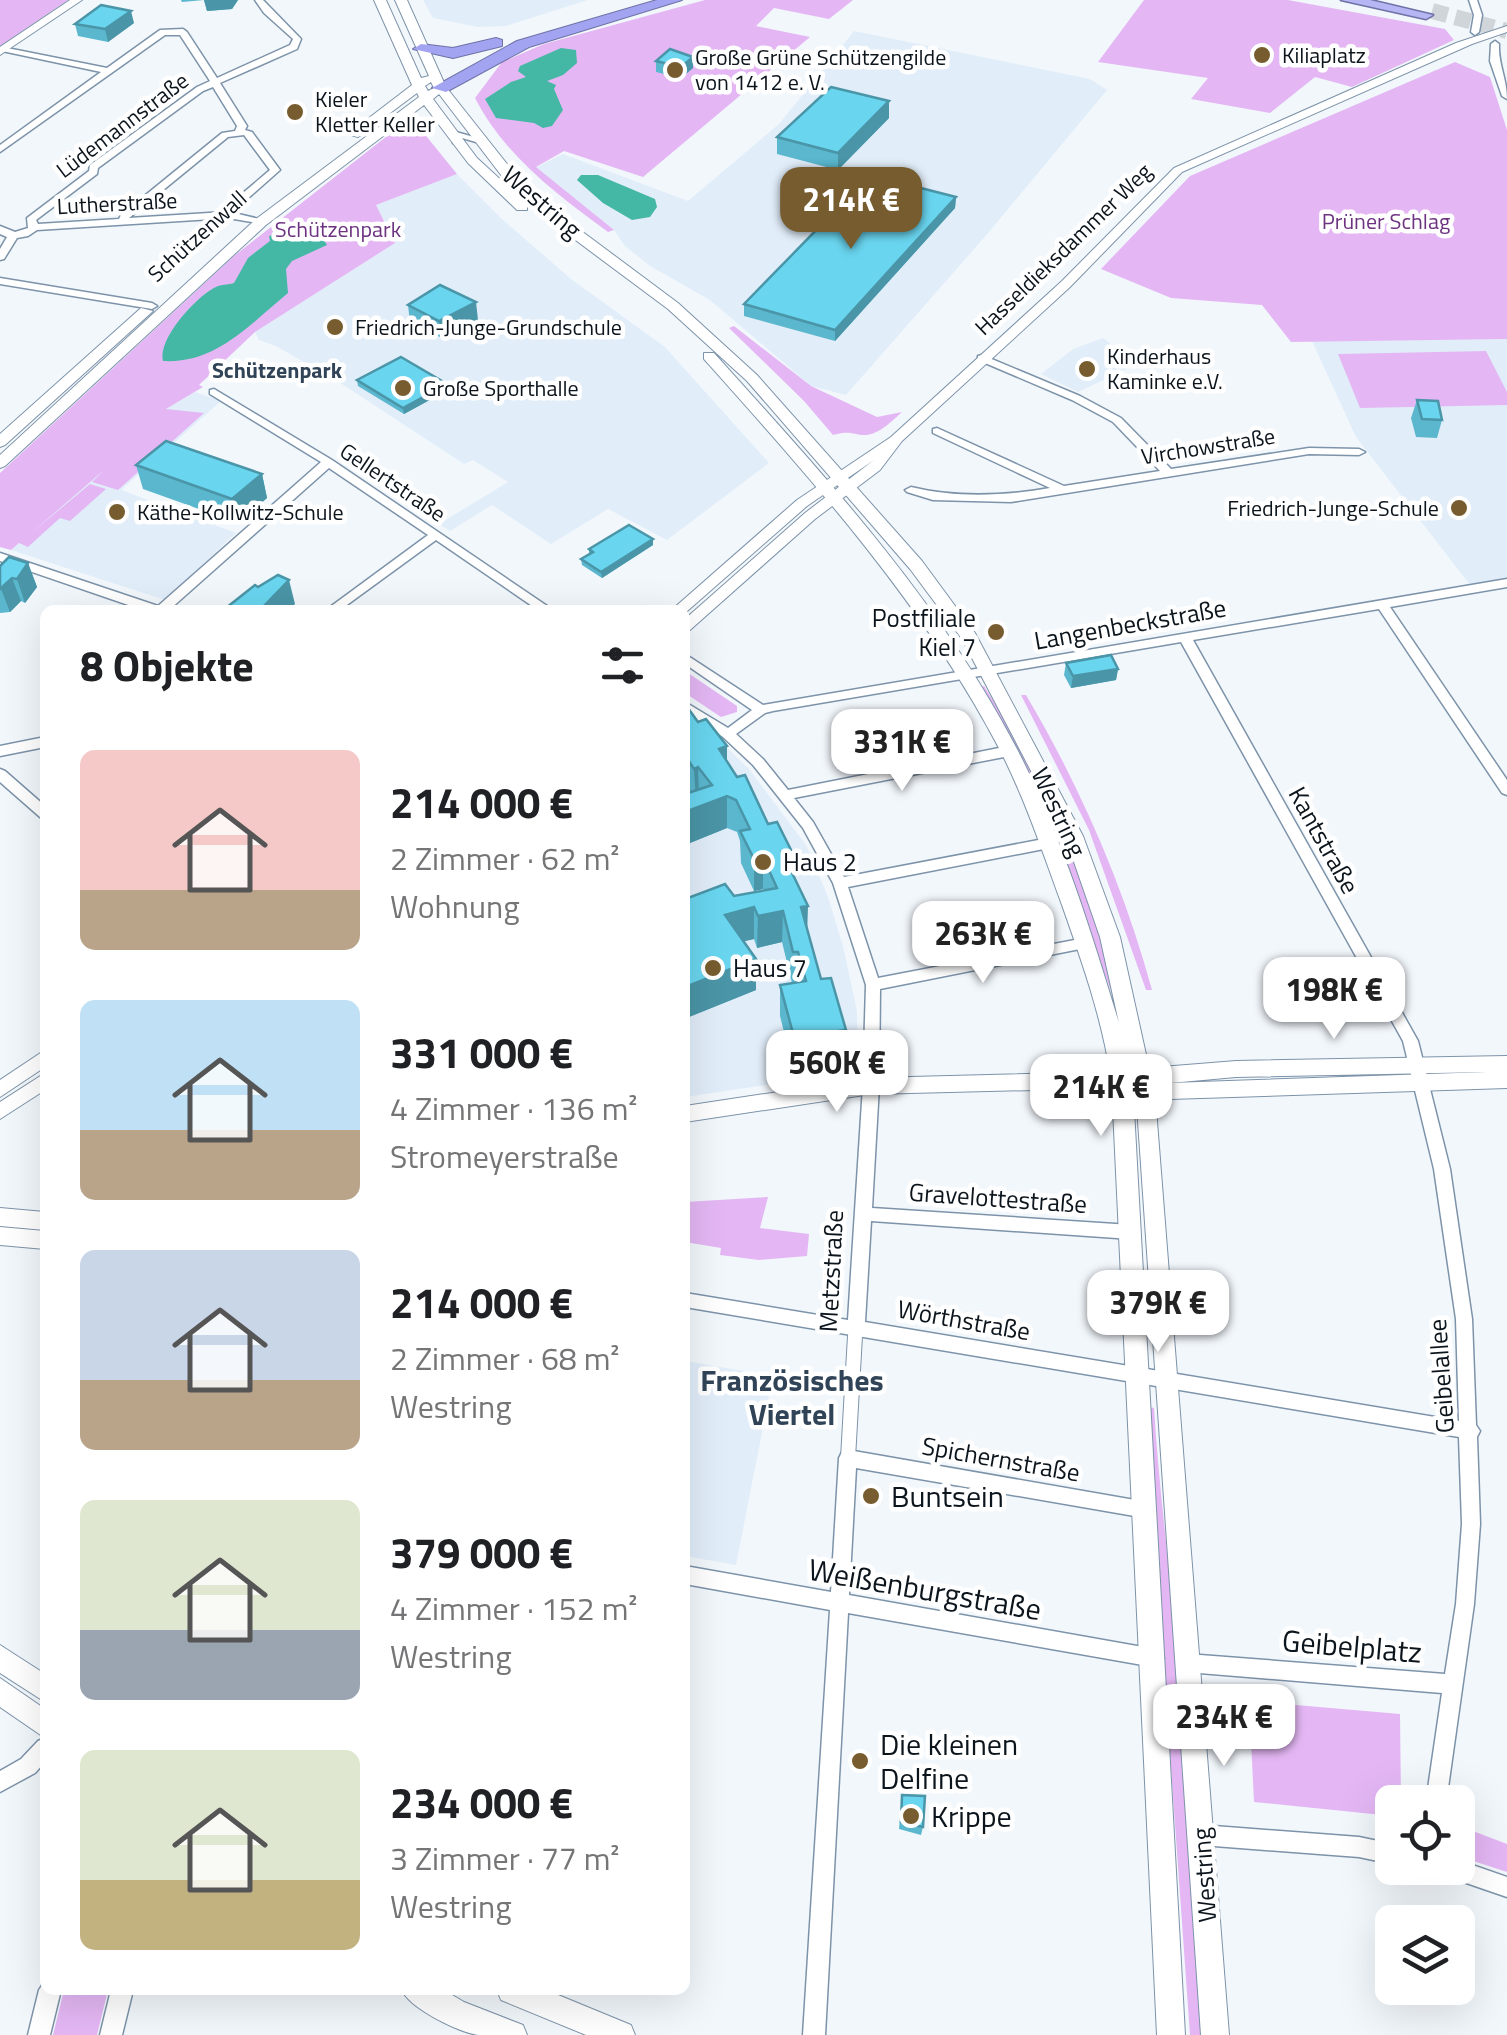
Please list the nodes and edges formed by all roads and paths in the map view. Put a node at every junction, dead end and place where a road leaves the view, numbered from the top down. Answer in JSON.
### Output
{"nodes":[{"id":1,"x":77,"y":0,"type":"edge"},
{"id":2,"x":258,"y":0,"type":"edge"},
{"id":3,"x":380,"y":0,"type":"edge"},
{"id":4,"x":401,"y":0,"type":"edge"},
{"id":5,"x":644,"y":0,"type":"edge"},
{"id":6,"x":674,"y":0,"type":"edge"},
{"id":7,"x":1348,"y":0,"type":"edge"},
{"id":8,"x":1389,"y":0,"type":"edge"},
{"id":9,"x":1412,"y":0,"type":"edge"},
{"id":10,"x":1473,"y":0,"type":"edge"},
{"id":11,"x":1431,"y":10,"type":"junction"},
{"id":12,"x":414,"y":28,"type":"joint"},
{"id":13,"x":1499,"y":35,"type":"edge"},
{"id":14,"x":1472,"y":39,"type":"junction"},
{"id":15,"x":496,"y":43,"type":"junction"},
{"id":16,"x":2,"y":51,"type":"edge"},
{"id":17,"x":429,"y":51,"type":"junction"},
{"id":18,"x":108,"y":71,"type":"junction"},
{"id":19,"x":213,"y":84,"type":"junction"},
{"id":20,"x":428,"y":87,"type":"junction"},
{"id":21,"x":1507,"y":96,"type":"edge"},
{"id":22,"x":242,"y":132,"type":"junction"},
{"id":23,"x":0,"y":136,"type":"edge"},
{"id":24,"x":14,"y":139,"type":"junction"},
{"id":25,"x":476,"y":139,"type":"junction"},
{"id":26,"x":456,"y":140,"type":"junction"},
{"id":27,"x":0,"y":149,"type":"edge"},
{"id":28,"x":228,"y":215,"type":"junction"},
{"id":29,"x":254,"y":220,"type":"junction"},
{"id":30,"x":24,"y":222,"type":"junction"},
{"id":31,"x":124,"y":223,"type":"junction"},
{"id":32,"x":1,"y":229,"type":"edge"},
{"id":33,"x":13,"y":236,"type":"junction"},
{"id":34,"x":0,"y":258,"type":"edge"},
{"id":35,"x":0,"y":281,"type":"edge"},
{"id":36,"x":152,"y":306,"type":"junction"},
{"id":37,"x":982,"y":358,"type":"junction"},
{"id":38,"x":214,"y":392,"type":"dead end"},
{"id":39,"x":937,"y":430,"type":"dead end"},
{"id":40,"x":0,"y":442,"type":"edge"},
{"id":41,"x":1359,"y":452,"type":"dead end"},
{"id":42,"x":328,"y":462,"type":"junction"},
{"id":43,"x":0,"y":463,"type":"edge"},
{"id":44,"x":1167,"y":472,"type":"junction"},
{"id":45,"x":837,"y":486,"type":"junction"},
{"id":46,"x":911,"y":490,"type":"dead end"},
{"id":47,"x":1064,"y":490,"type":"junction"},
{"id":48,"x":435,"y":535,"type":"junction"},
{"id":49,"x":0,"y":557,"type":"edge"},
{"id":50,"x":1507,"y":582,"type":"edge"},
{"id":51,"x":1382,"y":604,"type":"junction"},
{"id":52,"x":143,"y":605,"type":"edge"},
{"id":53,"x":164,"y":605,"type":"edge"},
{"id":54,"x":339,"y":605,"type":"edge"},
{"id":55,"x":540,"y":605,"type":"edge"},
{"id":56,"x":686,"y":605,"type":"edge"},
{"id":57,"x":690,"y":622,"type":"edge"},
{"id":58,"x":1185,"y":638,"type":"junction"},
{"id":59,"x":690,"y":661,"type":"edge"},
{"id":60,"x":988,"y":672,"type":"junction"},
{"id":61,"x":965,"y":674,"type":"junction"},
{"id":62,"x":690,"y":709,"type":"edge"},
{"id":63,"x":761,"y":710,"type":"junction"},
{"id":64,"x":728,"y":734,"type":"junction"},
{"id":65,"x":40,"y":743,"type":"edge"},
{"id":66,"x":0,"y":751,"type":"edge"},
{"id":67,"x":1009,"y":751,"type":"junction"},
{"id":68,"x":0,"y":774,"type":"edge"},
{"id":69,"x":1507,"y":790,"type":"edge"},
{"id":70,"x":786,"y":796,"type":"junction"},
{"id":71,"x":40,"y":810,"type":"edge"},
{"id":72,"x":1050,"y":842,"type":"junction"},
{"id":73,"x":840,"y":882,"type":"junction"},
{"id":74,"x":1085,"y":943,"type":"junction"},
{"id":75,"x":873,"y":985,"type":"junction"},
{"id":76,"x":40,"y":1061,"type":"edge"},
{"id":77,"x":1507,"y":1064,"type":"edge"},
{"id":78,"x":1420,"y":1075,"type":"junction"},
{"id":79,"x":1136,"y":1080,"type":"junction"},
{"id":80,"x":1507,"y":1080,"type":"edge"},
{"id":81,"x":40,"y":1084,"type":"edge"},
{"id":82,"x":872,"y":1086,"type":"junction"},
{"id":83,"x":0,"y":1090,"type":"edge"},
{"id":84,"x":0,"y":1112,"type":"edge"},
{"id":85,"x":690,"y":1113,"type":"edge"},
{"id":86,"x":862,"y":1214,"type":"junction"},
{"id":87,"x":0,"y":1217,"type":"edge"},
{"id":88,"x":40,"y":1221,"type":"edge"},
{"id":89,"x":1130,"y":1232,"type":"junction"},
{"id":90,"x":0,"y":1236,"type":"edge"},
{"id":91,"x":40,"y":1240,"type":"edge"},
{"id":92,"x":690,"y":1301,"type":"edge"},
{"id":93,"x":856,"y":1326,"type":"junction"},
{"id":94,"x":1138,"y":1376,"type":"junction"},
{"id":95,"x":1169,"y":1380,"type":"junction"},
{"id":96,"x":1470,"y":1431,"type":"junction"},
{"id":97,"x":848,"y":1458,"type":"junction"},
{"id":98,"x":1146,"y":1509,"type":"junction"},
{"id":99,"x":690,"y":1576,"type":"edge"},
{"id":100,"x":839,"y":1603,"type":"junction"},
{"id":101,"x":0,"y":1658,"type":"edge"},
{"id":102,"x":1154,"y":1658,"type":"junction"},
{"id":103,"x":1186,"y":1664,"type":"junction"},
{"id":104,"x":1453,"y":1684,"type":"junction"},
{"id":105,"x":40,"y":1686,"type":"edge"},
{"id":106,"x":0,"y":1691,"type":"edge"},
{"id":107,"x":40,"y":1737,"type":"edge"},
{"id":108,"x":40,"y":1746,"type":"edge"},
{"id":109,"x":0,"y":1782,"type":"edge"},
{"id":110,"x":1438,"y":1785,"type":"edge"},
{"id":111,"x":1201,"y":1835,"type":"junction"},
{"id":112,"x":1375,"y":1850,"type":"edge"},
{"id":113,"x":1475,"y":1876,"type":"edge"},
{"id":114,"x":1507,"y":1887,"type":"edge"},
{"id":115,"x":49,"y":1995,"type":"edge"},
{"id":116,"x":121,"y":1995,"type":"edge"},
{"id":117,"x":425,"y":1995,"type":"edge"},
{"id":118,"x":522,"y":1995,"type":"edge"},
{"id":119,"x":39,"y":2035,"type":"edge"},
{"id":120,"x":110,"y":2035,"type":"edge"},
{"id":121,"x":513,"y":2035,"type":"edge"},
{"id":122,"x":621,"y":2035,"type":"edge"},
{"id":123,"x":814,"y":2035,"type":"edge"},
{"id":124,"x":1171,"y":2035,"type":"edge"},
{"id":125,"x":1215,"y":2035,"type":"edge"}],
"edges":[{"from":1,"to":16,"type":"street"},
{"from":2,"to":19,"type":"street","name":"Lüdemannstraße"},
{"from":3,"to":20,"type":"main road","name":"Westring"},
{"from":4,"to":12,"type":"main road"},
{"from":5,"to":15,"type":"highway"},
{"from":6,"to":20,"type":"highway"},
{"from":7,"to":11,"type":"highway"},
{"from":8,"to":11,"type":"highway"},
{"from":9,"to":11,"type":"highway"},
{"from":10,"to":14,"type":"street"},
{"from":12,"to":17,"type":"highway"},
{"from":13,"to":14,"type":"street","name":"Hasseldieksdammer Weg"},
{"from":13,"to":21,"type":"street"},
{"from":14,"to":37,"type":"street","name":"Hasseldieksdammer Weg"},
{"from":15,"to":17,"type":"highway"},
{"from":15,"to":20,"type":"highway"},
{"from":16,"to":18,"type":"street"},
{"from":17,"to":20,"type":"main road","name":"Westring"},
{"from":18,"to":19,"type":"street"},
{"from":18,"to":24,"type":"street"},
{"from":19,"to":22,"type":"street"},
{"from":19,"to":30,"type":"street","name":"Lüdemannstraße"},
{"from":20,"to":25,"type":"main road","name":"Westring"},
{"from":20,"to":26,"type":"main road","name":"Westring"},
{"from":20,"to":29,"type":"main road","name":"Schützenwall"},
{"from":22,"to":28,"type":"street","name":"Schützenwall"},
{"from":22,"to":31,"type":"street"},
{"from":23,"to":24,"type":"street"},
{"from":24,"to":27,"type":"street"},
{"from":25,"to":26,"type":"street"},
{"from":25,"to":45,"type":"main road","name":"Westring"},
{"from":26,"to":45,"type":"main road","name":"Westring"},
{"from":28,"to":29,"type":"street","name":"Lutherstraße"},
{"from":28,"to":31,"type":"street","name":"Lutherstraße"},
{"from":29,"to":36,"type":"main road","name":"Schützenwall"},
{"from":29,"to":43,"type":"main road","name":"Schützenwall"},
{"from":30,"to":31,"type":"street","name":"Lutherstraße"},
{"from":30,"to":32,"type":"street"},
{"from":30,"to":33,"type":"street","name":"Lutherstraße"},
{"from":32,"to":33,"type":"street"},
{"from":33,"to":34,"type":"street"},
{"from":35,"to":36,"type":"street"},
{"from":36,"to":40,"type":"main road","name":"Schützenwall"},
{"from":37,"to":44,"type":"street"},
{"from":37,"to":45,"type":"street","name":"Hasseldieksdammer Weg"},
{"from":38,"to":42,"type":"street","name":"Gellertstraße"},
{"from":39,"to":47,"type":"street"},
{"from":41,"to":44,"type":"street","name":"Virchowstraße"},
{"from":42,"to":48,"type":"street","name":"Gellertstraße"},
{"from":42,"to":53,"type":"street"},
{"from":44,"to":47,"type":"street","name":"Virchowstraße"},
{"from":45,"to":56,"type":"street","name":"Hasseldieksdammer Weg"},
{"from":45,"to":57,"type":"street","name":"Hasseldieksdammer Weg"},
{"from":45,"to":60,"type":"main road","name":"Westring"},
{"from":45,"to":61,"type":"main road","name":"Westring"},
{"from":46,"to":47,"type":"street","name":"Virchowstraße"},
{"from":48,"to":54,"type":"street"},
{"from":48,"to":55,"type":"street","name":"Gellertstraße"},
{"from":49,"to":52,"type":"street"},
{"from":50,"to":51,"type":"street","name":"Langenbeckstraße"},
{"from":51,"to":58,"type":"street","name":"Langenbeckstraße"},
{"from":51,"to":69,"type":"street"},
{"from":58,"to":60,"type":"street","name":"Langenbeckstraße"},
{"from":58,"to":78,"type":"street","name":"Kantstraße"},
{"from":59,"to":63,"type":"street"},
{"from":60,"to":61,"type":"street","name":"Langenbeckstraße"},
{"from":60,"to":79,"type":"main road","name":"Westring"},
{"from":61,"to":63,"type":"street","name":"Langenbeckstraße"},
{"from":61,"to":67,"type":"main road","name":"Westring"},
{"from":62,"to":64,"type":"street","name":"Metzstraße"},
{"from":63,"to":64,"type":"street"},
{"from":64,"to":70,"type":"street","name":"Metzstraße"},
{"from":65,"to":66,"type":"street"},
{"from":67,"to":70,"type":"street"},
{"from":67,"to":72,"type":"main road","name":"Westring"},
{"from":68,"to":71,"type":"street"},
{"from":70,"to":73,"type":"street","name":"Metzstraße"},
{"from":72,"to":73,"type":"street"},
{"from":72,"to":74,"type":"main road","name":"Westring"},
{"from":73,"to":75,"type":"street","name":"Metzstraße"},
{"from":74,"to":75,"type":"street"},
{"from":74,"to":79,"type":"main road","name":"Westring"},
{"from":75,"to":82,"type":"street","name":"Metzstraße"},
{"from":76,"to":83,"type":"street"},
{"from":77,"to":78,"type":"main road"},
{"from":78,"to":79,"type":"main road"},
{"from":78,"to":80,"type":"main road"},
{"from":78,"to":96,"type":"street","name":"Geibelallee"},
{"from":79,"to":82,"type":"main road"},
{"from":79,"to":89,"type":"main road","name":"Westring"},
{"from":79,"to":95,"type":"main road","name":"Westring"},
{"from":81,"to":84,"type":"street"},
{"from":82,"to":85,"type":"main road"},
{"from":82,"to":86,"type":"street","name":"Metzstraße"},
{"from":86,"to":89,"type":"street","name":"Gravelottestraße"},
{"from":86,"to":93,"type":"street","name":"Metzstraße"},
{"from":87,"to":88,"type":"main road"},
{"from":89,"to":94,"type":"main road","name":"Westring"},
{"from":90,"to":91,"type":"main road"},
{"from":92,"to":93,"type":"street","name":"Wörthstraße"},
{"from":93,"to":94,"type":"street","name":"Wörthstraße"},
{"from":93,"to":97,"type":"street","name":"Metzstraße"},
{"from":94,"to":95,"type":"street","name":"Wörthstraße"},
{"from":94,"to":98,"type":"main road","name":"Westring"},
{"from":95,"to":96,"type":"street","name":"Wörthstraße"},
{"from":95,"to":103,"type":"main road","name":"Westring"},
{"from":96,"to":104,"type":"street","name":"Geibelallee"},
{"from":97,"to":98,"type":"street","name":"Spichernstraße"},
{"from":97,"to":100,"type":"street","name":"Metzstraße"},
{"from":98,"to":102,"type":"main road","name":"Westring"},
{"from":99,"to":100,"type":"street","name":"Weißenburgstraße"},
{"from":100,"to":102,"type":"street","name":"Weißenburgstraße"},
{"from":100,"to":123,"type":"street","name":"Metzstraße"},
{"from":101,"to":105,"type":"main road"},
{"from":102,"to":124,"type":"main road","name":"Westring"},
{"from":103,"to":104,"type":"street","name":"Geibelplatz"},
{"from":103,"to":111,"type":"main road","name":"Westring"},
{"from":104,"to":110,"type":"street","name":"Geibelplatz"},
{"from":106,"to":107,"type":"main road"},
{"from":108,"to":109,"type":"street"},
{"from":111,"to":112,"type":"street"},
{"from":111,"to":125,"type":"main road","name":"Westring"},
{"from":113,"to":114,"type":"street"},
{"from":115,"to":119,"type":"street"},
{"from":116,"to":120,"type":"street"},
{"from":117,"to":121,"type":"main road"},
{"from":118,"to":122,"type":"main road"}]}
